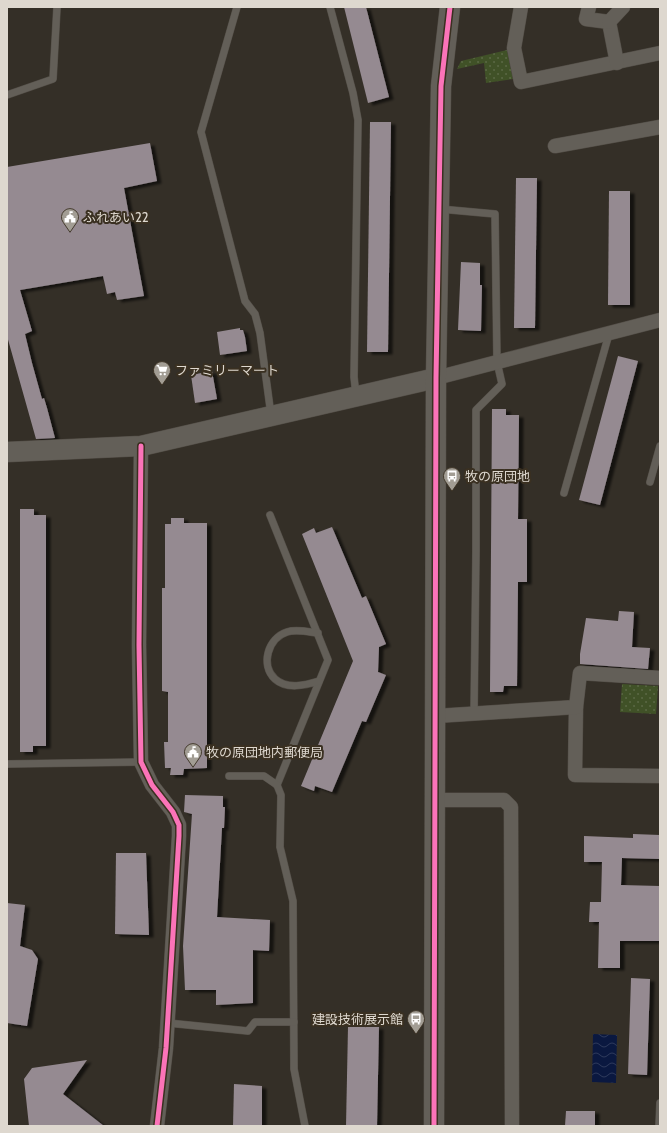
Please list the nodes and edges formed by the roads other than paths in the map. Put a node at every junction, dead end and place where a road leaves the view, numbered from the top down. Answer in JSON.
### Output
{"nodes":[{"id":1,"x":57,"y":7,"type":"edge"},
{"id":2,"x":237,"y":7,"type":"edge"},
{"id":3,"x":330,"y":7,"type":"edge"},
{"id":4,"x":450,"y":7,"type":"edge"},
{"id":5,"x":521,"y":7,"type":"edge"},
{"id":6,"x":589,"y":7,"type":"edge"},
{"id":7,"x":623,"y":7,"type":"edge"},
{"id":8,"x":609,"y":22,"type":"junction"},
{"id":9,"x":660,"y":53,"type":"edge"},
{"id":10,"x":617,"y":62,"type":"junction"},
{"id":11,"x":7,"y":95,"type":"edge"},
{"id":12,"x":660,"y":127,"type":"edge"},
{"id":13,"x":555,"y":146,"type":"dead end"},
{"id":14,"x":440,"y":209,"type":"junction"},
{"id":15,"x":660,"y":320,"type":"edge"},
{"id":16,"x":609,"y":334,"type":"junction"},
{"id":17,"x":497,"y":362,"type":"junction"},
{"id":18,"x":436,"y":378,"type":"junction"},
{"id":19,"x":356,"y":395,"type":"junction"},
{"id":20,"x":271,"y":416,"type":"junction"},
{"id":21,"x":141,"y":446,"type":"junction"},
{"id":22,"x":660,"y":446,"type":"edge"},
{"id":23,"x":7,"y":452,"type":"edge"},
{"id":24,"x":650,"y":482,"type":"dead end"},
{"id":25,"x":564,"y":493,"type":"dead end"},
{"id":26,"x":270,"y":515,"type":"dead end"},
{"id":27,"x":318,"y":633,"type":"junction"},
{"id":28,"x":660,"y":678,"type":"edge"},
{"id":29,"x":319,"y":681,"type":"junction"},
{"id":30,"x":576,"y":707,"type":"junction"},
{"id":31,"x":474,"y":715,"type":"junction"},
{"id":32,"x":436,"y":716,"type":"junction"},
{"id":33,"x":141,"y":762,"type":"junction"},
{"id":34,"x":7,"y":764,"type":"edge"},
{"id":35,"x":229,"y":776,"type":"dead end"},
{"id":36,"x":660,"y":776,"type":"edge"},
{"id":37,"x":277,"y":786,"type":"junction"},
{"id":38,"x":436,"y":800,"type":"junction"},
{"id":39,"x":294,"y":1022,"type":"junction"},
{"id":40,"x":168,"y":1023,"type":"junction"},
{"id":41,"x":660,"y":1103,"type":"edge"},
{"id":42,"x":157,"y":1126,"type":"edge"},
{"id":43,"x":305,"y":1126,"type":"edge"},
{"id":44,"x":434,"y":1126,"type":"edge"},
{"id":45,"x":512,"y":1126,"type":"edge"},
{"id":46,"x":659,"y":1126,"type":"edge"}],
"edges":[{"from":1,"to":11,"type":"lane"},
{"from":2,"to":20,"type":"lane"},
{"from":3,"to":19,"type":"lane"},
{"from":4,"to":14,"type":"street"},
{"from":5,"to":10,"type":"street"},
{"from":6,"to":8,"type":"street"},
{"from":7,"to":8,"type":"street"},
{"from":8,"to":10,"type":"street"},
{"from":9,"to":10,"type":"street"},
{"from":12,"to":13,"type":"street"},
{"from":14,"to":17,"type":"lane"},
{"from":14,"to":18,"type":"street"},
{"from":15,"to":16,"type":"street"},
{"from":16,"to":17,"type":"street"},
{"from":16,"to":25,"type":"lane"},
{"from":17,"to":18,"type":"street"},
{"from":17,"to":31,"type":"lane"},
{"from":18,"to":19,"type":"street"},
{"from":18,"to":32,"type":"street"},
{"from":19,"to":20,"type":"street"},
{"from":20,"to":21,"type":"street"},
{"from":21,"to":23,"type":"street"},
{"from":21,"to":33,"type":"street"},
{"from":22,"to":24,"type":"lane"},
{"from":26,"to":27,"type":"lane"},
{"from":27,"to":29,"type":"lane"},
{"from":27,"to":29,"type":"lane"},
{"from":28,"to":30,"type":"street"},
{"from":29,"to":37,"type":"lane"},
{"from":30,"to":31,"type":"street"},
{"from":30,"to":36,"type":"street"},
{"from":31,"to":32,"type":"street"},
{"from":32,"to":38,"type":"street"},
{"from":33,"to":34,"type":"lane"},
{"from":33,"to":40,"type":"street"},
{"from":35,"to":37,"type":"lane"},
{"from":37,"to":39,"type":"lane"},
{"from":38,"to":44,"type":"street"},
{"from":38,"to":45,"type":"street"},
{"from":39,"to":40,"type":"lane"},
{"from":39,"to":43,"type":"lane"},
{"from":40,"to":42,"type":"street"},
{"from":41,"to":46,"type":"lane"}]}
